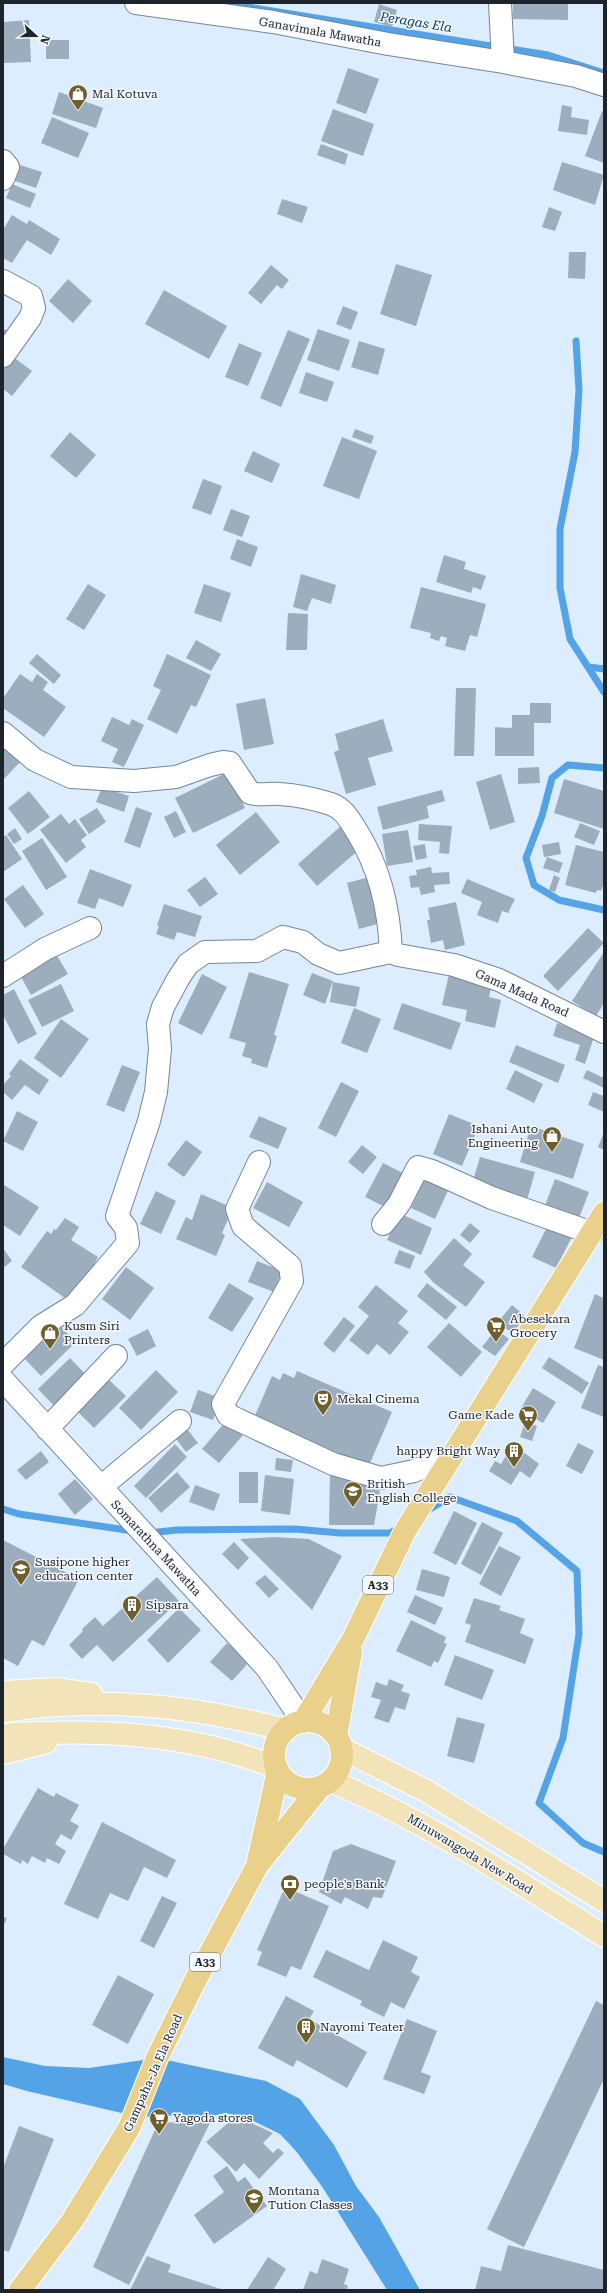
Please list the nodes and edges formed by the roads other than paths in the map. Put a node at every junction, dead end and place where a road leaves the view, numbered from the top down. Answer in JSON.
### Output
{"nodes":[{"id":1,"x":136,"y":3,"type":"edge"},
{"id":2,"x":500,"y":3,"type":"edge"},
{"id":3,"x":503,"y":62,"type":"junction"},
{"id":4,"x":604,"y":85,"type":"edge"},
{"id":5,"x":3,"y":161,"type":"edge"},
{"id":6,"x":3,"y":179,"type":"edge"},
{"id":7,"x":3,"y":281,"type":"edge"},
{"id":8,"x":3,"y":356,"type":"edge"},
{"id":9,"x":3,"y":733,"type":"edge"},
{"id":10,"x":90,"y":928,"type":"dead end"},
{"id":11,"x":392,"y":952,"type":"junction"},
{"id":12,"x":3,"y":976,"type":"edge"},
{"id":13,"x":604,"y":1032,"type":"edge"},
{"id":14,"x":259,"y":1162,"type":"dead end"},
{"id":15,"x":604,"y":1213,"type":"edge"},
{"id":16,"x":383,"y":1224,"type":"dead end"},
{"id":17,"x":592,"y":1233,"type":"junction"},
{"id":18,"x":116,"y":1356,"type":"dead end"},
{"id":19,"x":3,"y":1364,"type":"edge"},
{"id":20,"x":3,"y":1380,"type":"edge"},
{"id":21,"x":180,"y":1421,"type":"dead end"},
{"id":22,"x":47,"y":1429,"type":"junction"},
{"id":23,"x":446,"y":1463,"type":"junction"},
{"id":24,"x":101,"y":1487,"type":"junction"},
{"id":25,"x":353,"y":1639,"type":"junction"},
{"id":26,"x":3,"y":1692,"type":"edge"},
{"id":27,"x":121,"y":1703,"type":"junction"},
{"id":28,"x":3,"y":1711,"type":"edge"},
{"id":29,"x":297,"y":1725,"type":"junction"},
{"id":30,"x":69,"y":1732,"type":"junction"},
{"id":31,"x":3,"y":1735,"type":"edge"},
{"id":32,"x":338,"y":1742,"type":"junction"},
{"id":33,"x":3,"y":1753,"type":"edge"},
{"id":34,"x":277,"y":1770,"type":"junction"},
{"id":35,"x":325,"y":1784,"type":"junction"},
{"id":36,"x":257,"y":1866,"type":"junction"},
{"id":37,"x":604,"y":1901,"type":"edge"},
{"id":38,"x":604,"y":1936,"type":"edge"},
{"id":39,"x":20,"y":2290,"type":"edge"}],
"edges":[{"from":1,"to":3,"type":"street","name":"Ganavimala Mawatha"},
{"from":2,"to":3,"type":"street"},
{"from":3,"to":4,"type":"street","name":"Ganavimala Mawatha"},
{"from":5,"to":6,"type":"street"},
{"from":7,"to":8,"type":"street"},
{"from":9,"to":11,"type":"street"},
{"from":10,"to":12,"type":"street"},
{"from":11,"to":13,"type":"street","name":"Gama Mada Road"},
{"from":11,"to":19,"type":"street"},
{"from":14,"to":23,"type":"street"},
{"from":15,"to":17,"type":"highway","number":"A33"},
{"from":16,"to":17,"type":"street"},
{"from":17,"to":23,"type":"highway","number":"A33"},
{"from":18,"to":22,"type":"street"},
{"from":20,"to":22,"type":"street","name":"Somarathna Mawatha"},
{"from":21,"to":24,"type":"street"},
{"from":22,"to":24,"type":"street","name":"Somarathna Mawatha"},
{"from":23,"to":25,"type":"highway","number":"A33"},
{"from":24,"to":29,"type":"street","name":"Somarathna Mawatha"},
{"from":25,"to":29,"type":"highway","number":"A33"},
{"from":25,"to":32,"type":"highway","number":"A33"},
{"from":26,"to":27,"type":"main road"},
{"from":27,"to":28,"type":"main road"},
{"from":27,"to":29,"type":"main road"},
{"from":29,"to":32,"type":"highway"},
{"from":29,"to":34,"type":"highway"},
{"from":30,"to":31,"type":"main road"},
{"from":30,"to":33,"type":"main road"},
{"from":30,"to":34,"type":"main road"},
{"from":32,"to":35,"type":"highway"},
{"from":32,"to":37,"type":"main road"},
{"from":34,"to":35,"type":"highway"},
{"from":34,"to":36,"type":"highway","name":"Gampaha-Ja Ela Road","number":"A33"},
{"from":35,"to":36,"type":"highway","name":"Gampaha-Ja Ela Road","number":"A33"},
{"from":35,"to":38,"type":"main road","name":"Minuwangoda New Road"},
{"from":36,"to":39,"type":"highway","name":"Gampaha-Ja Ela Road","number":"A33"}]}
